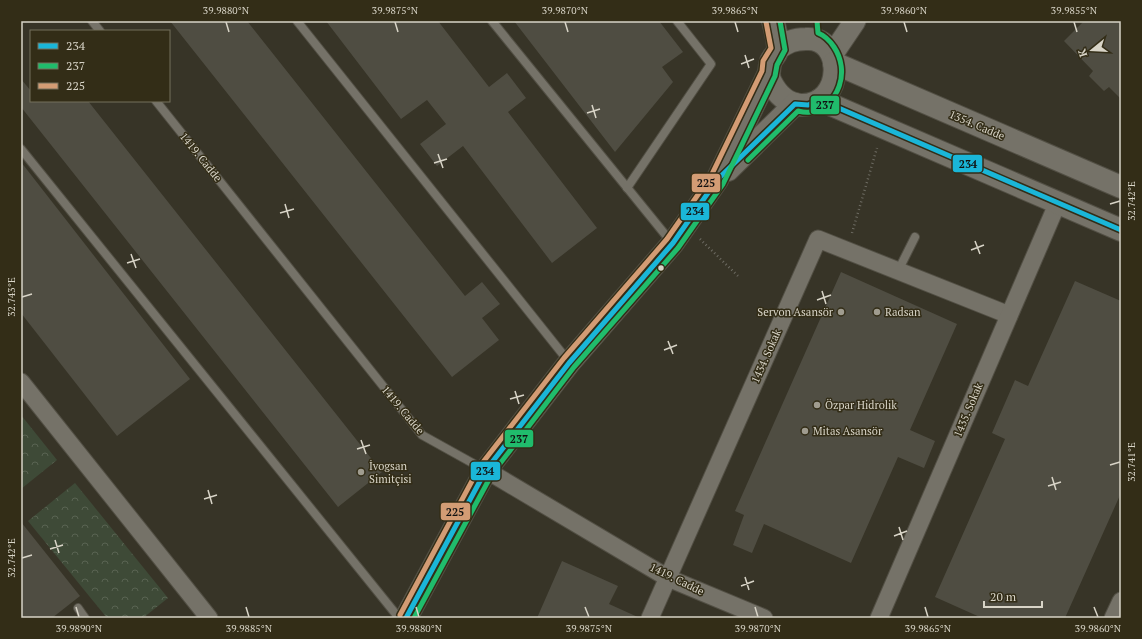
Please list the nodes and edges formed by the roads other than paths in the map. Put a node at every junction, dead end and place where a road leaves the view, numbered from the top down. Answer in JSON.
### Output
{"nodes":[{"id":1,"x":92,"y":21,"type":"edge"},
{"id":2,"x":297,"y":21,"type":"edge"},
{"id":3,"x":492,"y":21,"type":"edge"},
{"id":4,"x":677,"y":21,"type":"edge"},
{"id":5,"x":773,"y":21,"type":"edge"},
{"id":6,"x":845,"y":21,"type":"edge"},
{"id":7,"x":855,"y":21,"type":"edge"},
{"id":8,"x":99,"y":30,"type":"edge"},
{"id":9,"x":822,"y":44,"type":"edge"},
{"id":10,"x":778,"y":49,"type":"junction"},
{"id":11,"x":769,"y":73,"type":"junction"},
{"id":12,"x":820,"y":100,"type":"junction"},
{"id":13,"x":157,"y":102,"type":"edge"},
{"id":14,"x":795,"y":104,"type":"junction"},
{"id":15,"x":21,"y":149,"type":"edge"},
{"id":16,"x":717,"y":180,"type":"junction"},
{"id":17,"x":1121,"y":187,"type":"edge"},
{"id":18,"x":627,"y":188,"type":"junction"},
{"id":19,"x":1058,"y":202,"type":"junction"},
{"id":20,"x":1121,"y":230,"type":"edge"},
{"id":21,"x":915,"y":237,"type":"dead end"},
{"id":22,"x":673,"y":243,"type":"junction"},
{"id":23,"x":898,"y":271,"type":"junction"},
{"id":24,"x":1009,"y":315,"type":"junction"},
{"id":25,"x":569,"y":363,"type":"junction"},
{"id":26,"x":21,"y":382,"type":"edge"},
{"id":27,"x":486,"y":470,"type":"junction"},
{"id":28,"x":668,"y":578,"type":"junction"},
{"id":29,"x":1121,"y":601,"type":"edge"},
{"id":30,"x":78,"y":608,"type":"dead end"},
{"id":31,"x":86,"y":618,"type":"edge"},
{"id":32,"x":209,"y":618,"type":"edge"},
{"id":33,"x":399,"y":618,"type":"edge"},
{"id":34,"x":406,"y":618,"type":"edge"},
{"id":35,"x":650,"y":618,"type":"edge"},
{"id":36,"x":764,"y":618,"type":"edge"},
{"id":37,"x":879,"y":618,"type":"edge"},
{"id":38,"x":1113,"y":618,"type":"edge"}],
"edges":[{"from":1,"to":8,"type":"lane"},
{"from":2,"to":25,"type":"lane"},
{"from":3,"to":18,"type":"lane"},
{"from":4,"to":18,"type":"lane"},
{"from":5,"to":10,"type":"main road"},
{"from":6,"to":9,"type":"street"},
{"from":7,"to":9,"type":"street"},
{"from":9,"to":10,"type":"main road"},
{"from":9,"to":12,"type":"main road"},
{"from":9,"to":17,"type":"main road","name":"1354. Cadde"},
{"from":10,"to":11,"type":"main road"},
{"from":11,"to":14,"type":"main road"},
{"from":11,"to":16,"type":"main road"},
{"from":12,"to":14,"type":"main road"},
{"from":12,"to":19,"type":"main road"},
{"from":13,"to":27,"type":"lane","name":"1419. Cadde"},
{"from":14,"to":16,"type":"main road"},
{"from":15,"to":33,"type":"lane"},
{"from":16,"to":22,"type":"main road"},
{"from":18,"to":22,"type":"lane"},
{"from":19,"to":20,"type":"main road"},
{"from":19,"to":24,"type":"street","name":"1435. Sokak"},
{"from":21,"to":23,"type":"lane"},
{"from":22,"to":25,"type":"main road"},
{"from":23,"to":24,"type":"street","name":"1434. Sokak"},
{"from":23,"to":28,"type":"street","name":"1434. Sokak"},
{"from":24,"to":37,"type":"street","name":"1435. Sokak"},
{"from":25,"to":27,"type":"main road"},
{"from":26,"to":32,"type":"street"},
{"from":27,"to":28,"type":"street","name":"1419. Cadde"},
{"from":27,"to":34,"type":"main road"},
{"from":28,"to":35,"type":"street","name":"1434. Sokak"},
{"from":28,"to":36,"type":"street","name":"1419. Cadde"},
{"from":29,"to":38,"type":"street"},
{"from":30,"to":31,"type":"lane"}]}
